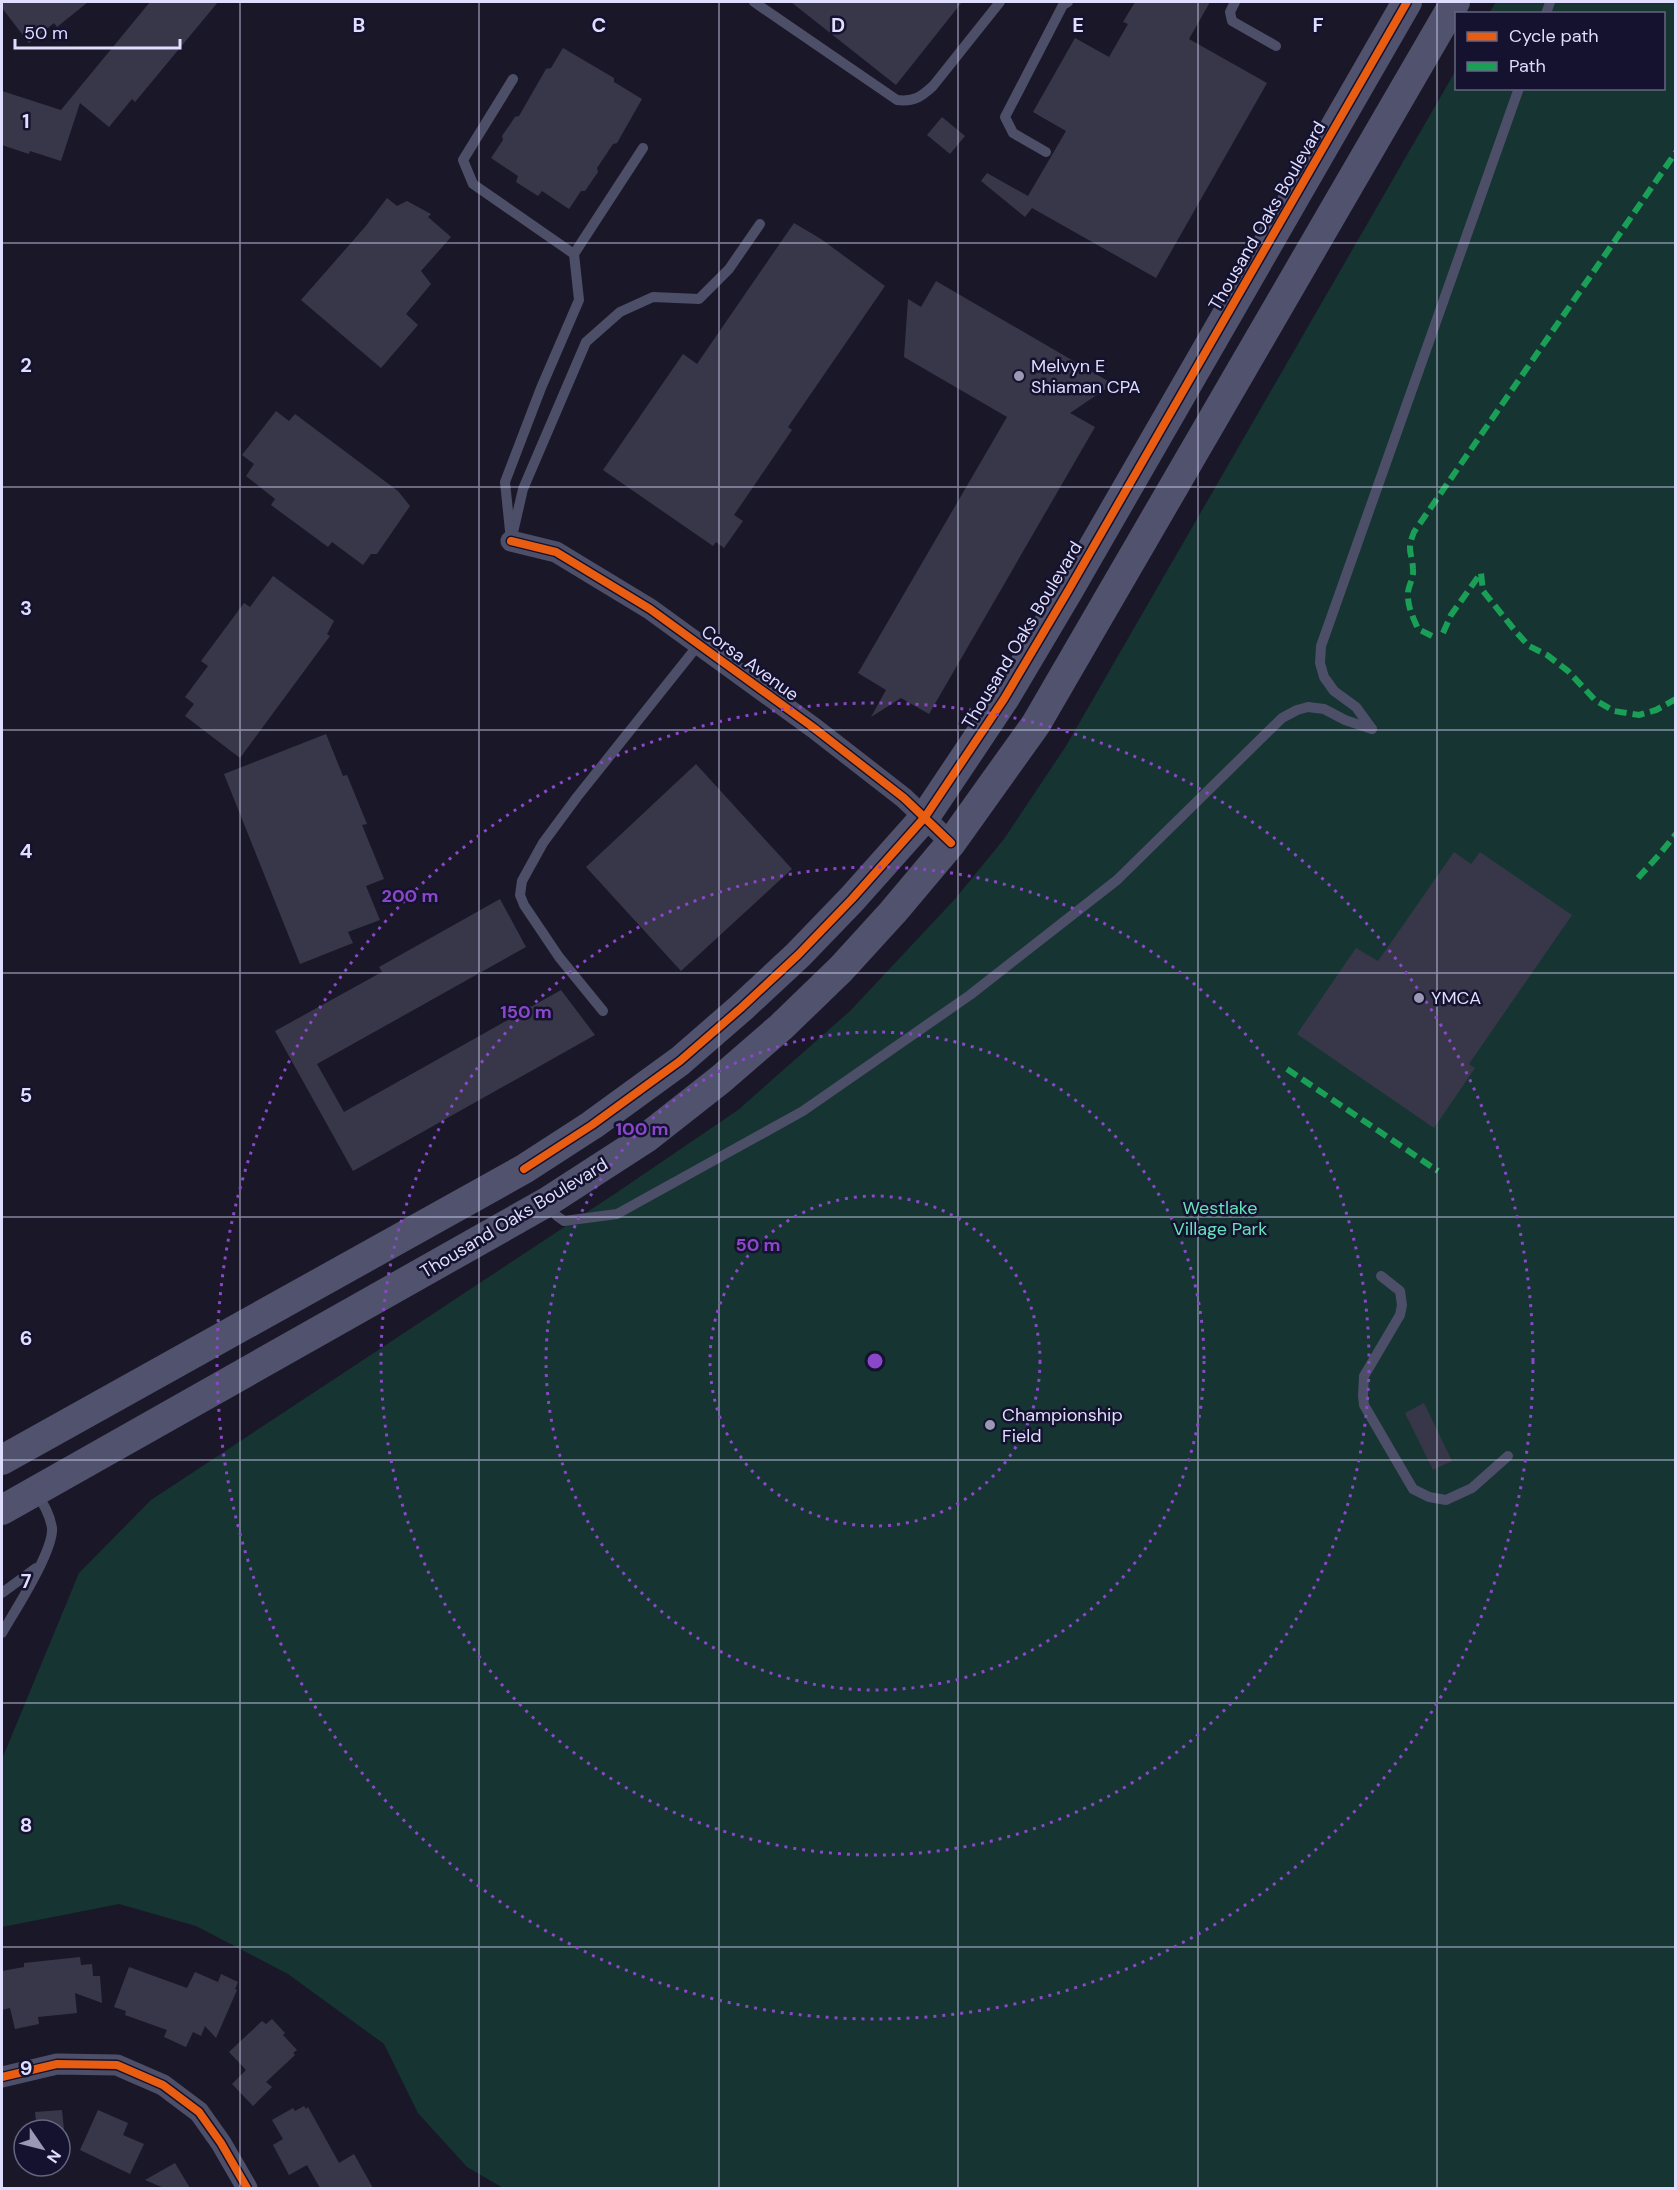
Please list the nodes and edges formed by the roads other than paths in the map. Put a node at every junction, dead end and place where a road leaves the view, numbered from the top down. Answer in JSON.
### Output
{"nodes":[{"id":1,"x":754,"y":2,"type":"edge"},
{"id":2,"x":1000,"y":2,"type":"edge"},
{"id":3,"x":1068,"y":2,"type":"edge"},
{"id":4,"x":1235,"y":2,"type":"edge"},
{"id":5,"x":1407,"y":2,"type":"edge"},
{"id":6,"x":1455,"y":2,"type":"edge"},
{"id":7,"x":1276,"y":46,"type":"dead end"},
{"id":8,"x":513,"y":79,"type":"dead end"},
{"id":9,"x":1518,"y":90,"type":"edge"},
{"id":10,"x":643,"y":148,"type":"dead end"},
{"id":11,"x":1046,"y":152,"type":"dead end"},
{"id":12,"x":760,"y":224,"type":"dead end"},
{"id":13,"x":574,"y":254,"type":"junction"},
{"id":14,"x":511,"y":541,"type":"junction"},
{"id":15,"x":699,"y":644,"type":"junction"},
{"id":16,"x":925,"y":817,"type":"junction"},
{"id":17,"x":951,"y":843,"type":"junction"},
{"id":18,"x":603,"y":1011,"type":"dead end"},
{"id":19,"x":525,"y":1169,"type":"junction"},
{"id":20,"x":547,"y":1202,"type":"junction"},
{"id":21,"x":1381,"y":1276,"type":"dead end"},
{"id":22,"x":167,"y":1367,"type":"junction"},
{"id":23,"x":190,"y":1404,"type":"junction"},
{"id":24,"x":1508,"y":1456,"type":"dead end"},
{"id":25,"x":2,"y":1460,"type":"edge"},
{"id":26,"x":36,"y":1491,"type":"junction"},
{"id":27,"x":2,"y":1510,"type":"edge"},
{"id":28,"x":38,"y":1566,"type":"junction"},
{"id":29,"x":2,"y":1593,"type":"edge"},
{"id":30,"x":2,"y":1633,"type":"edge"},
{"id":31,"x":2,"y":2077,"type":"edge"},
{"id":32,"x":246,"y":2188,"type":"edge"}],
"edges":[{"from":1,"to":2,"type":"lane"},
{"from":3,"to":11,"type":"lane"},
{"from":4,"to":7,"type":"lane"},
{"from":5,"to":16,"type":"main road","name":"Thousand Oaks Boulevard"},
{"from":6,"to":17,"type":"main road","name":"Thousand Oaks Boulevard"},
{"from":8,"to":13,"type":"lane"},
{"from":9,"to":20,"type":"lane"},
{"from":10,"to":13,"type":"lane"},
{"from":12,"to":14,"type":"lane"},
{"from":13,"to":14,"type":"lane"},
{"from":14,"to":15,"type":"street","name":"Corsa Avenue"},
{"from":15,"to":16,"type":"street","name":"Corsa Avenue"},
{"from":15,"to":18,"type":"lane"},
{"from":16,"to":17,"type":"street","name":"Corsa Avenue"},
{"from":16,"to":19,"type":"main road","name":"Thousand Oaks Boulevard"},
{"from":17,"to":20,"type":"main road","name":"Thousand Oaks Boulevard"},
{"from":19,"to":20,"type":"main road"},
{"from":19,"to":22,"type":"main road","name":"Thousand Oaks Boulevard"},
{"from":20,"to":23,"type":"main road","name":"Thousand Oaks Boulevard"},
{"from":21,"to":24,"type":"lane"},
{"from":22,"to":23,"type":"main road"},
{"from":22,"to":25,"type":"main road","name":"Thousand Oaks Boulevard"},
{"from":23,"to":26,"type":"main road","name":"Thousand Oaks Boulevard"},
{"from":26,"to":27,"type":"main road","name":"Thousand Oaks Boulevard"},
{"from":26,"to":28,"type":"lane"},
{"from":28,"to":29,"type":"lane"},
{"from":28,"to":30,"type":"lane"},
{"from":31,"to":32,"type":"street"}]}
